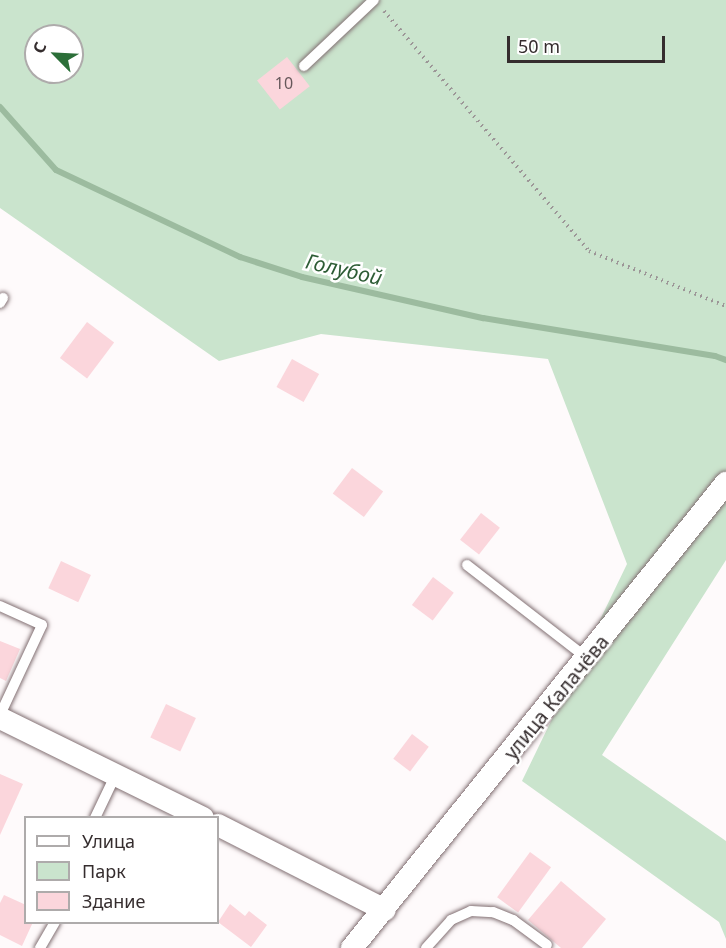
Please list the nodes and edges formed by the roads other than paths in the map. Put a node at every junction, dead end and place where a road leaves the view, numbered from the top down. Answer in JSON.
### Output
{"nodes":[{"id":1,"x":375,"y":1,"type":"edge"},
{"id":2,"x":304,"y":66,"type":"dead end"},
{"id":3,"x":726,"y":483,"type":"edge"},
{"id":4,"x":467,"y":565,"type":"dead end"},
{"id":5,"x":0,"y":606,"type":"edge"},
{"id":6,"x":587,"y":658,"type":"junction"},
{"id":7,"x":0,"y":717,"type":"edge"},
{"id":8,"x":116,"y":774,"type":"junction"},
{"id":9,"x":96,"y":816,"type":"edge"},
{"id":10,"x":199,"y":816,"type":"edge"},
{"id":11,"x":219,"y":826,"type":"edge"},
{"id":12,"x":385,"y":910,"type":"junction"},
{"id":13,"x":54,"y":924,"type":"edge"},
{"id":14,"x":547,"y":945,"type":"dead end"},
{"id":15,"x":354,"y":947,"type":"edge"},
{"id":16,"x":40,"y":948,"type":"edge"},
{"id":17,"x":426,"y":948,"type":"edge"}],
"edges":[{"from":1,"to":2,"type":"lane"},
{"from":3,"to":6,"type":"street","name":"улица Калачёва"},
{"from":4,"to":6,"type":"lane"},
{"from":5,"to":7,"type":"lane"},
{"from":6,"to":12,"type":"street","name":"улица Калачёва"},
{"from":7,"to":8,"type":"street"},
{"from":8,"to":9,"type":"lane"},
{"from":8,"to":10,"type":"street"},
{"from":11,"to":12,"type":"street"},
{"from":12,"to":15,"type":"street","name":"улица Калачёва"},
{"from":13,"to":16,"type":"lane"},
{"from":14,"to":17,"type":"lane"}]}
